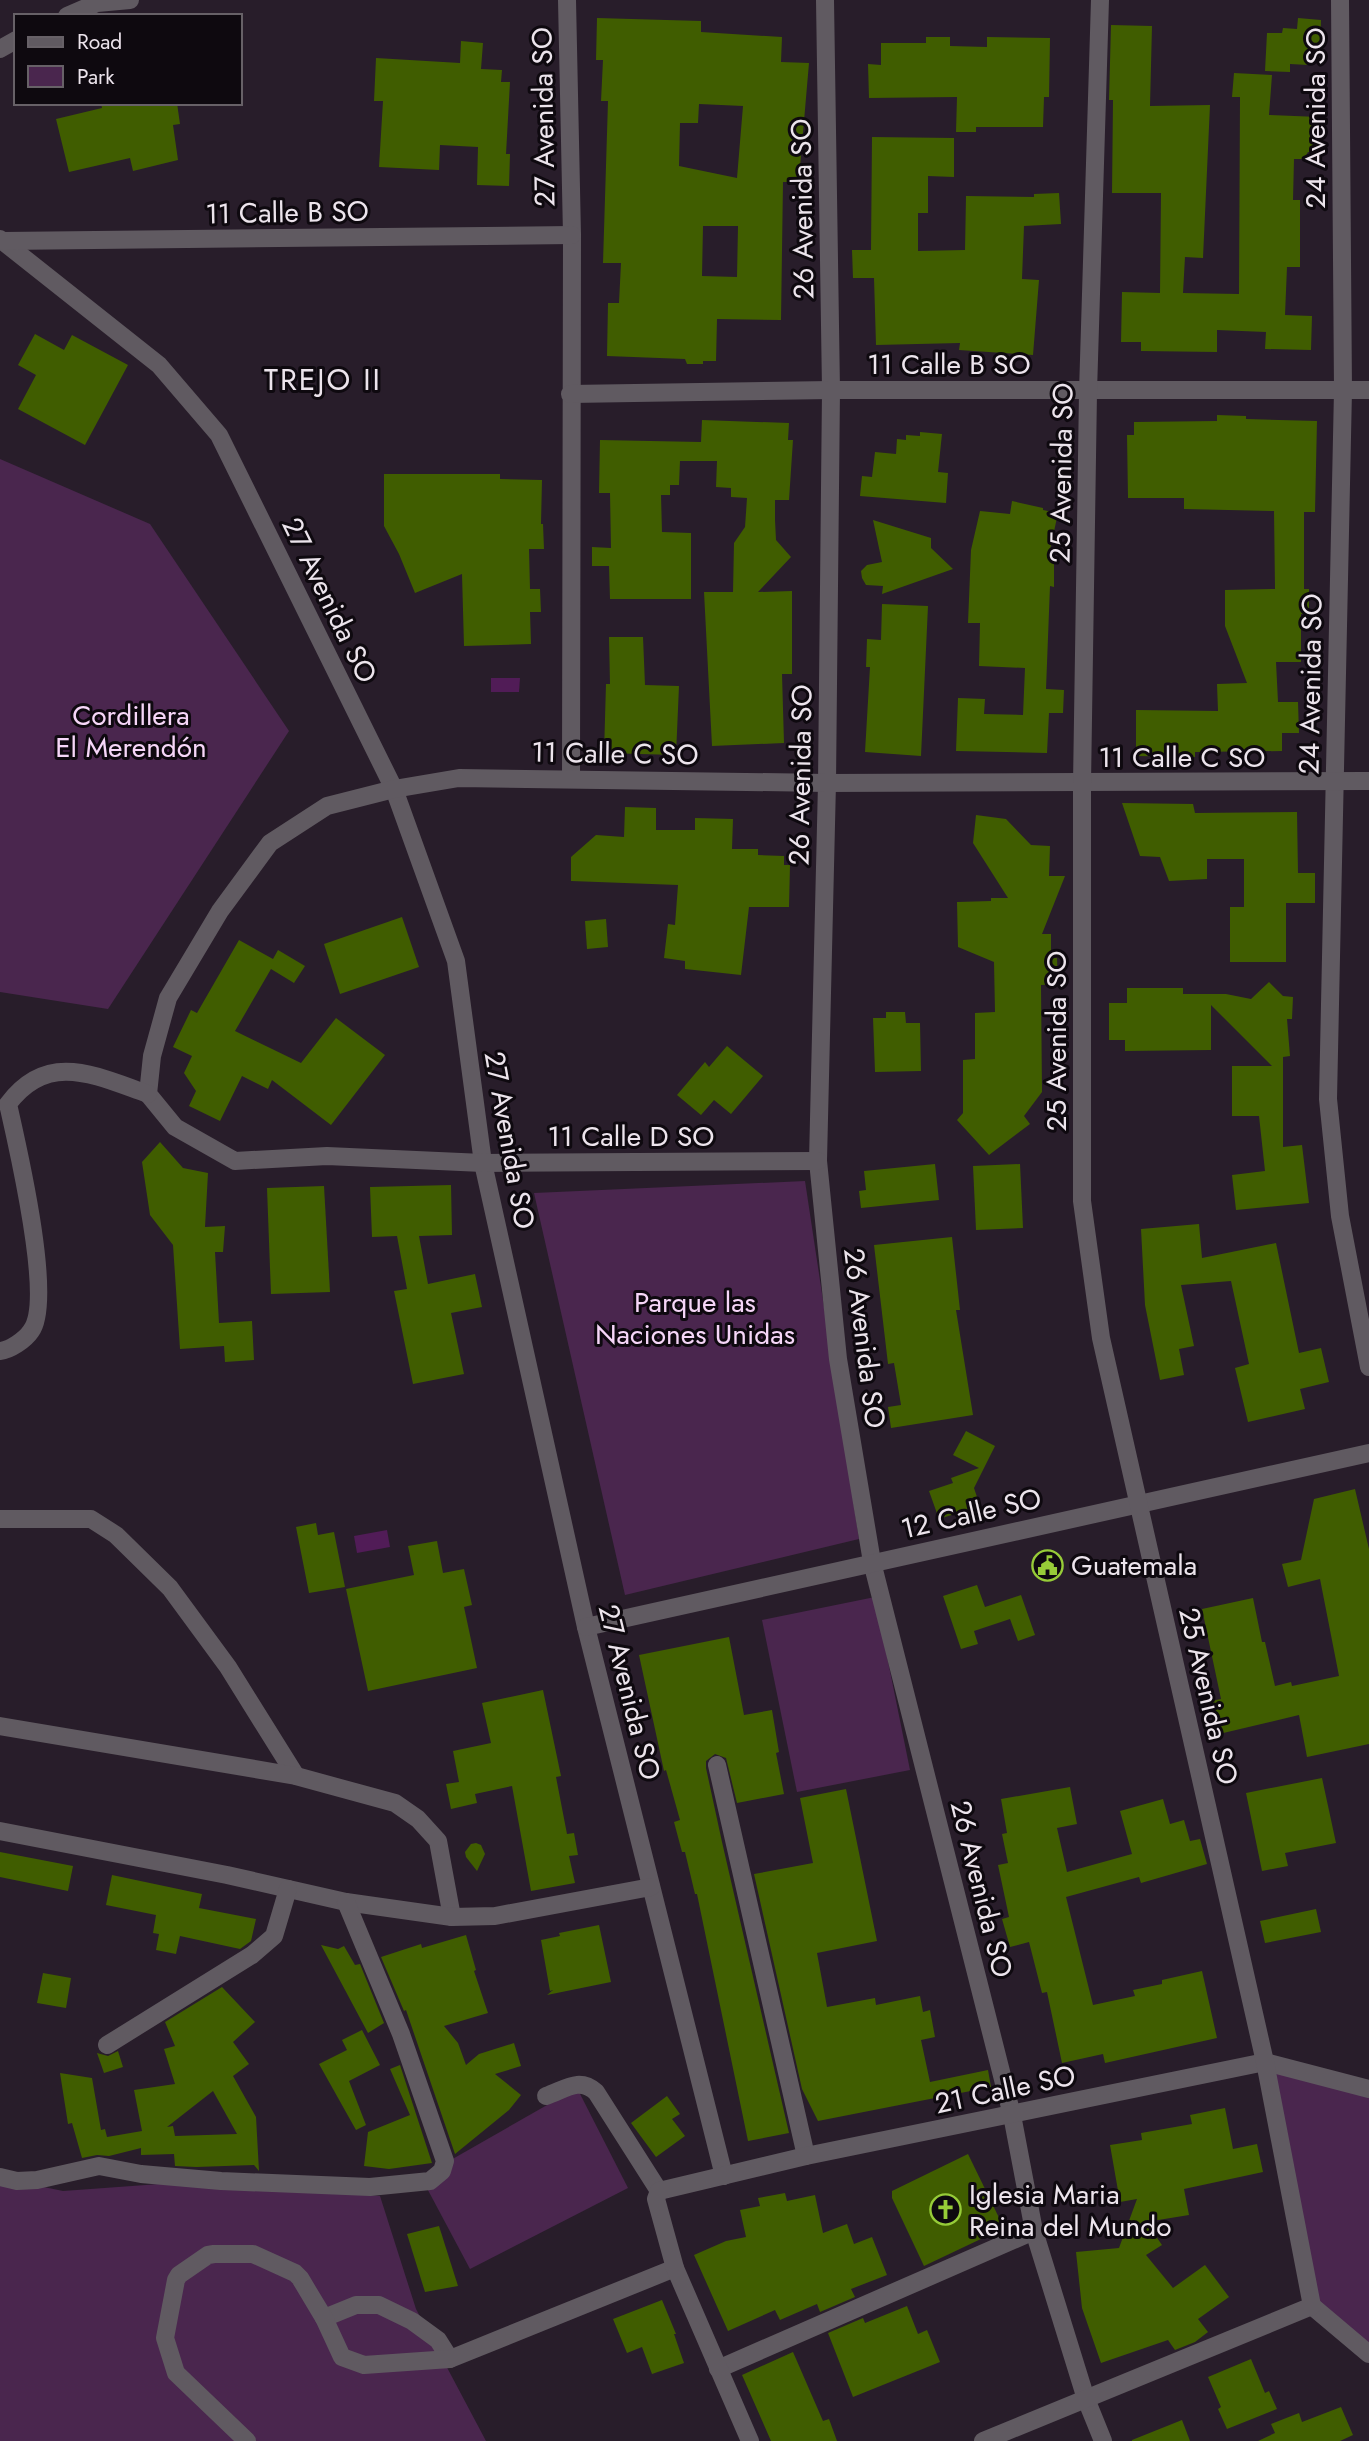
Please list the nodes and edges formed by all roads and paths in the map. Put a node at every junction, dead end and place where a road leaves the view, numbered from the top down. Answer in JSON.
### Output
{"nodes":[{"id":1,"x":130,"y":0,"type":"edge"},
{"id":2,"x":567,"y":0,"type":"edge"},
{"id":3,"x":825,"y":0,"type":"edge"},
{"id":4,"x":1100,"y":0,"type":"edge"},
{"id":5,"x":1340,"y":0,"type":"edge"},
{"id":6,"x":72,"y":14,"type":"edge"},
{"id":7,"x":572,"y":235,"type":"junction"},
{"id":8,"x":1,"y":240,"type":"edge"},
{"id":9,"x":831,"y":390,"type":"junction"},
{"id":10,"x":1343,"y":390,"type":"junction"},
{"id":11,"x":1369,"y":390,"type":"edge"},
{"id":12,"x":1088,"y":391,"type":"junction"},
{"id":13,"x":570,"y":394,"type":"junction"},
{"id":14,"x":571,"y":778,"type":"junction"},
{"id":15,"x":1369,"y":781,"type":"edge"},
{"id":16,"x":1334,"y":782,"type":"junction"},
{"id":17,"x":827,"y":783,"type":"junction"},
{"id":18,"x":1082,"y":784,"type":"junction"},
{"id":19,"x":394,"y":789,"type":"junction"},
{"id":20,"x":148,"y":1094,"type":"junction"},
{"id":21,"x":4,"y":1105,"type":"edge"},
{"id":22,"x":818,"y":1161,"type":"junction"},
{"id":23,"x":484,"y":1163,"type":"junction"},
{"id":24,"x":0,"y":1351,"type":"edge"},
{"id":25,"x":1369,"y":1367,"type":"edge"},
{"id":26,"x":1369,"y":1453,"type":"edge"},
{"id":27,"x":1139,"y":1502,"type":"junction"},
{"id":28,"x":0,"y":1519,"type":"edge"},
{"id":29,"x":872,"y":1562,"type":"junction"},
{"id":30,"x":586,"y":1627,"type":"junction"},
{"id":31,"x":0,"y":1726,"type":"edge"},
{"id":32,"x":718,"y":1765,"type":"dead end"},
{"id":33,"x":296,"y":1776,"type":"junction"},
{"id":34,"x":0,"y":1831,"type":"edge"},
{"id":35,"x":651,"y":1887,"type":"junction"},
{"id":36,"x":288,"y":1889,"type":"junction"},
{"id":37,"x":345,"y":1902,"type":"junction"},
{"id":38,"x":452,"y":1917,"type":"junction"},
{"id":39,"x":107,"y":2045,"type":"dead end"},
{"id":40,"x":1265,"y":2062,"type":"junction"},
{"id":41,"x":1369,"y":2089,"type":"edge"},
{"id":42,"x":546,"y":2096,"type":"dead end"},
{"id":43,"x":1012,"y":2115,"type":"junction"},
{"id":44,"x":806,"y":2156,"type":"junction"},
{"id":45,"x":724,"y":2176,"type":"junction"},
{"id":46,"x":0,"y":2177,"type":"edge"},
{"id":47,"x":657,"y":2195,"type":"junction"},
{"id":48,"x":1034,"y":2231,"type":"junction"},
{"id":49,"x":676,"y":2268,"type":"junction"},
{"id":50,"x":1312,"y":2306,"type":"junction"},
{"id":51,"x":324,"y":2318,"type":"junction"},
{"id":52,"x":1369,"y":2354,"type":"edge"},
{"id":53,"x":450,"y":2359,"type":"junction"},
{"id":54,"x":718,"y":2369,"type":"junction"},
{"id":55,"x":1086,"y":2399,"type":"junction"},
{"id":56,"x":247,"y":2441,"type":"edge"},
{"id":57,"x":750,"y":2441,"type":"edge"},
{"id":58,"x":983,"y":2441,"type":"edge"},
{"id":59,"x":1103,"y":2441,"type":"edge"}],
"edges":[{"from":1,"to":6,"type":"street"},
{"from":2,"to":7,"type":"street","name":"27 Avenida SO"},
{"from":3,"to":9,"type":"street","name":"26 Avenida SO"},
{"from":4,"to":12,"type":"street","name":"25 Avenida SO"},
{"from":5,"to":10,"type":"street","name":"24 Avenida SO"},
{"from":7,"to":8,"type":"street","name":"11 Calle B SO"},
{"from":7,"to":13,"type":"street","name":"27 Avenida SO"},
{"from":8,"to":19,"type":"street","name":"27 Avenida SO"},
{"from":9,"to":12,"type":"street","name":"11 Calle B SO"},
{"from":9,"to":13,"type":"street","name":"11 Calle B SO"},
{"from":9,"to":17,"type":"street","name":"26 Avenida SO"},
{"from":10,"to":11,"type":"street","name":"11 Calle B SO"},
{"from":10,"to":12,"type":"street","name":"11 Calle B SO"},
{"from":10,"to":16,"type":"street","name":"24 Avenida SO"},
{"from":12,"to":18,"type":"street","name":"25 Avenida SO"},
{"from":13,"to":14,"type":"street","name":"27 Avenida SO"},
{"from":14,"to":17,"type":"street","name":"11 Calle C SO"},
{"from":14,"to":19,"type":"street","name":"11 Calle C SO"},
{"from":15,"to":16,"type":"street","name":"11 Calle C SO"},
{"from":16,"to":18,"type":"street","name":"11 Calle C SO"},
{"from":16,"to":25,"type":"street","name":"24 Avenida SO"},
{"from":17,"to":18,"type":"street","name":"11 Calle C SO"},
{"from":17,"to":22,"type":"street","name":"26 Avenida SO"},
{"from":18,"to":27,"type":"street","name":"25 Avenida SO"},
{"from":19,"to":20,"type":"street","name":"11 Calle C SO"},
{"from":19,"to":23,"type":"street","name":"27 Avenida SO"},
{"from":20,"to":21,"type":"street"},
{"from":20,"to":23,"type":"street","name":"11 Calle D SO"},
{"from":21,"to":24,"type":"street"},
{"from":22,"to":23,"type":"street","name":"11 Calle D SO"},
{"from":22,"to":29,"type":"street","name":"26 Avenida SO"},
{"from":23,"to":30,"type":"street","name":"27 Avenida SO"},
{"from":26,"to":27,"type":"street","name":"12 Calle SO"},
{"from":27,"to":29,"type":"street","name":"12 Calle SO"},
{"from":27,"to":40,"type":"street","name":"25 Avenida SO"},
{"from":28,"to":33,"type":"street"},
{"from":29,"to":30,"type":"street","name":"12 Calle SO"},
{"from":29,"to":43,"type":"street","name":"26 Avenida SO"},
{"from":30,"to":35,"type":"street","name":"27 Avenida SO"},
{"from":31,"to":33,"type":"street"},
{"from":32,"to":44,"type":"street"},
{"from":33,"to":38,"type":"street"},
{"from":34,"to":36,"type":"street"},
{"from":35,"to":38,"type":"street"},
{"from":35,"to":45,"type":"street","name":"27 Avenida SO"},
{"from":36,"to":37,"type":"street"},
{"from":36,"to":39,"type":"street"},
{"from":37,"to":38,"type":"street"},
{"from":37,"to":46,"type":"street"},
{"from":40,"to":41,"type":"street","name":"21 Calle SO"},
{"from":40,"to":43,"type":"street","name":"21 Calle SO"},
{"from":40,"to":50,"type":"street","name":"25 Avenida SO"},
{"from":42,"to":47,"type":"street"},
{"from":43,"to":44,"type":"street","name":"21 Calle SO"},
{"from":43,"to":48,"type":"street","name":"26 Avenida SO"},
{"from":44,"to":45,"type":"street","name":"21 Calle SO"},
{"from":45,"to":47,"type":"street","name":"21 Calle SO"},
{"from":47,"to":49,"type":"street"},
{"from":48,"to":54,"type":"street"},
{"from":48,"to":55,"type":"street","name":"26 Avenida SO"},
{"from":49,"to":53,"type":"street"},
{"from":49,"to":54,"type":"street"},
{"from":50,"to":52,"type":"street"},
{"from":50,"to":55,"type":"street"},
{"from":51,"to":53,"type":"street"},
{"from":51,"to":53,"type":"street"},
{"from":51,"to":56,"type":"street"},
{"from":54,"to":57,"type":"street"},
{"from":55,"to":58,"type":"street"},
{"from":55,"to":59,"type":"street","name":"26 Avenida SO"}]}
